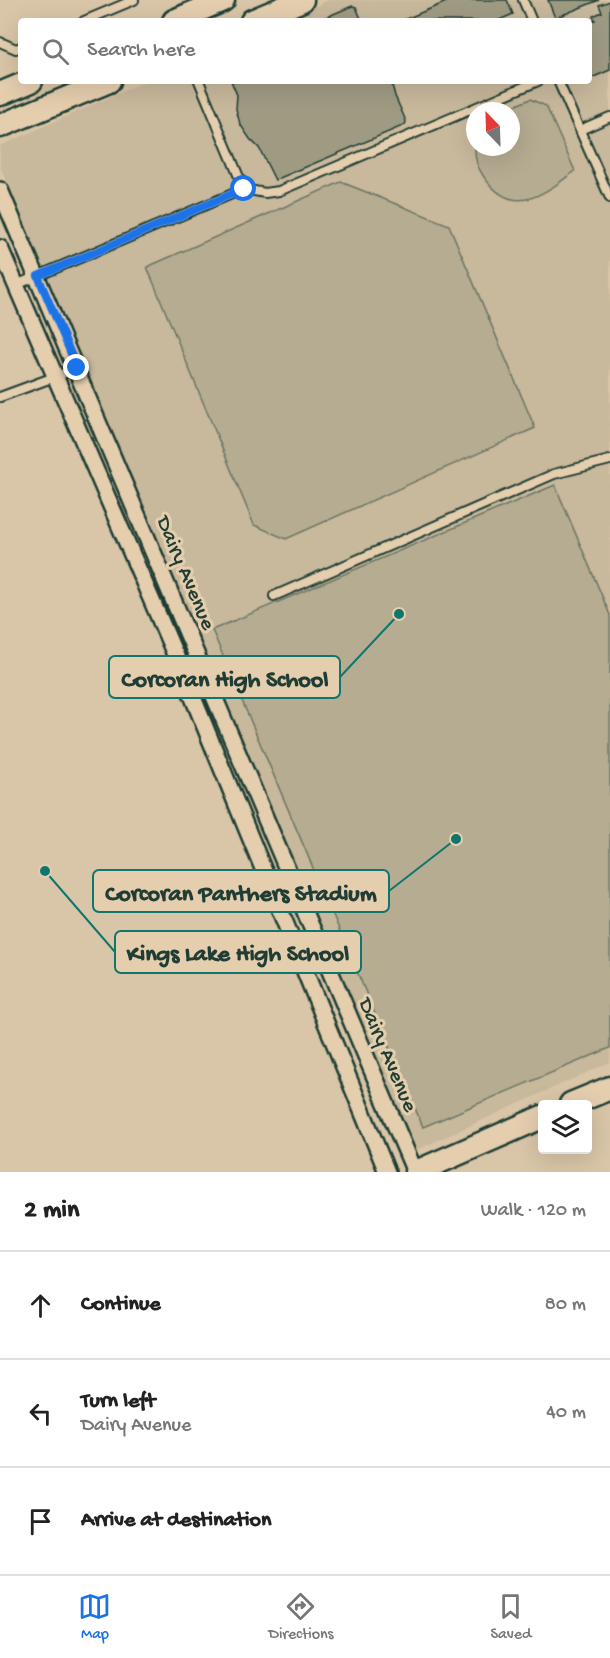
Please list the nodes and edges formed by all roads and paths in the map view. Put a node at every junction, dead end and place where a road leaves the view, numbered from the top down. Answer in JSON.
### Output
{"nodes":[{"id":1,"x":134,"y":0,"type":"edge"},
{"id":2,"x":223,"y":0,"type":"edge"},
{"id":3,"x":302,"y":0,"type":"edge"},
{"id":4,"x":523,"y":0,"type":"edge"},
{"id":5,"x":91,"y":18,"type":"edge"},
{"id":6,"x":181,"y":18,"type":"edge"},
{"id":7,"x":259,"y":18,"type":"edge"},
{"id":8,"x":531,"y":18,"type":"edge"},
{"id":9,"x":0,"y":42,"type":"edge"},
{"id":10,"x":18,"y":48,"type":"edge"},
{"id":11,"x":24,"y":84,"type":"edge"},
{"id":12,"x":102,"y":84,"type":"edge"},
{"id":13,"x":200,"y":84,"type":"edge"},
{"id":14,"x":531,"y":84,"type":"edge"},
{"id":15,"x":559,"y":84,"type":"edge"},
{"id":16,"x":0,"y":94,"type":"edge"},
{"id":17,"x":610,"y":117,"type":"edge"},
{"id":18,"x":0,"y":126,"type":"edge"},
{"id":19,"x":580,"y":130,"type":"junction"},
{"id":20,"x":244,"y":189,"type":"junction"},
{"id":21,"x":0,"y":190,"type":"edge"},
{"id":22,"x":610,"y":198,"type":"edge"},
{"id":23,"x":0,"y":248,"type":"edge"},
{"id":24,"x":38,"y":276,"type":"junction"},
{"id":25,"x":16,"y":285,"type":"junction"},
{"id":26,"x":77,"y":368,"type":"junction"},
{"id":27,"x":55,"y":377,"type":"junction"},
{"id":28,"x":0,"y":395,"type":"edge"},
{"id":29,"x":610,"y":460,"type":"edge"},
{"id":30,"x":274,"y":596,"type":"dead end"},
{"id":31,"x":610,"y":1088,"type":"edge"},
{"id":32,"x":581,"y":1100,"type":"edge"},
{"id":33,"x":538,"y":1119,"type":"edge"},
{"id":34,"x":387,"y":1172,"type":"edge"},
{"id":35,"x":416,"y":1172,"type":"edge"}],
"edges":[{"from":1,"to":5,"type":"lane"},
{"from":2,"to":6,"type":"street"},
{"from":3,"to":7,"type":"street"},
{"from":4,"to":8,"type":"lane"},
{"from":9,"to":10,"type":"lane"},
{"from":11,"to":16,"type":"street"},
{"from":12,"to":18,"type":"street"},
{"from":13,"to":20,"type":"lane"},
{"from":14,"to":20,"type":"lane"},
{"from":15,"to":19,"type":"lane"},
{"from":17,"to":19,"type":"lane"},
{"from":19,"to":22,"type":"lane"},
{"from":20,"to":24,"type":"lane"},
{"from":21,"to":24,"type":"street","name":"Dairy Avenue"},
{"from":23,"to":25,"type":"street","name":"Dairy Avenue"},
{"from":24,"to":25,"type":"lane"},
{"from":24,"to":26,"type":"street","name":"Dairy Avenue"},
{"from":25,"to":27,"type":"street","name":"Dairy Avenue"},
{"from":26,"to":27,"type":"lane"},
{"from":26,"to":35,"type":"street","name":"Dairy Avenue"},
{"from":27,"to":28,"type":"lane"},
{"from":27,"to":34,"type":"street","name":"Dairy Avenue"},
{"from":29,"to":30,"type":"lane"},
{"from":31,"to":32,"type":"street"},
{"from":33,"to":35,"type":"street"}]}
